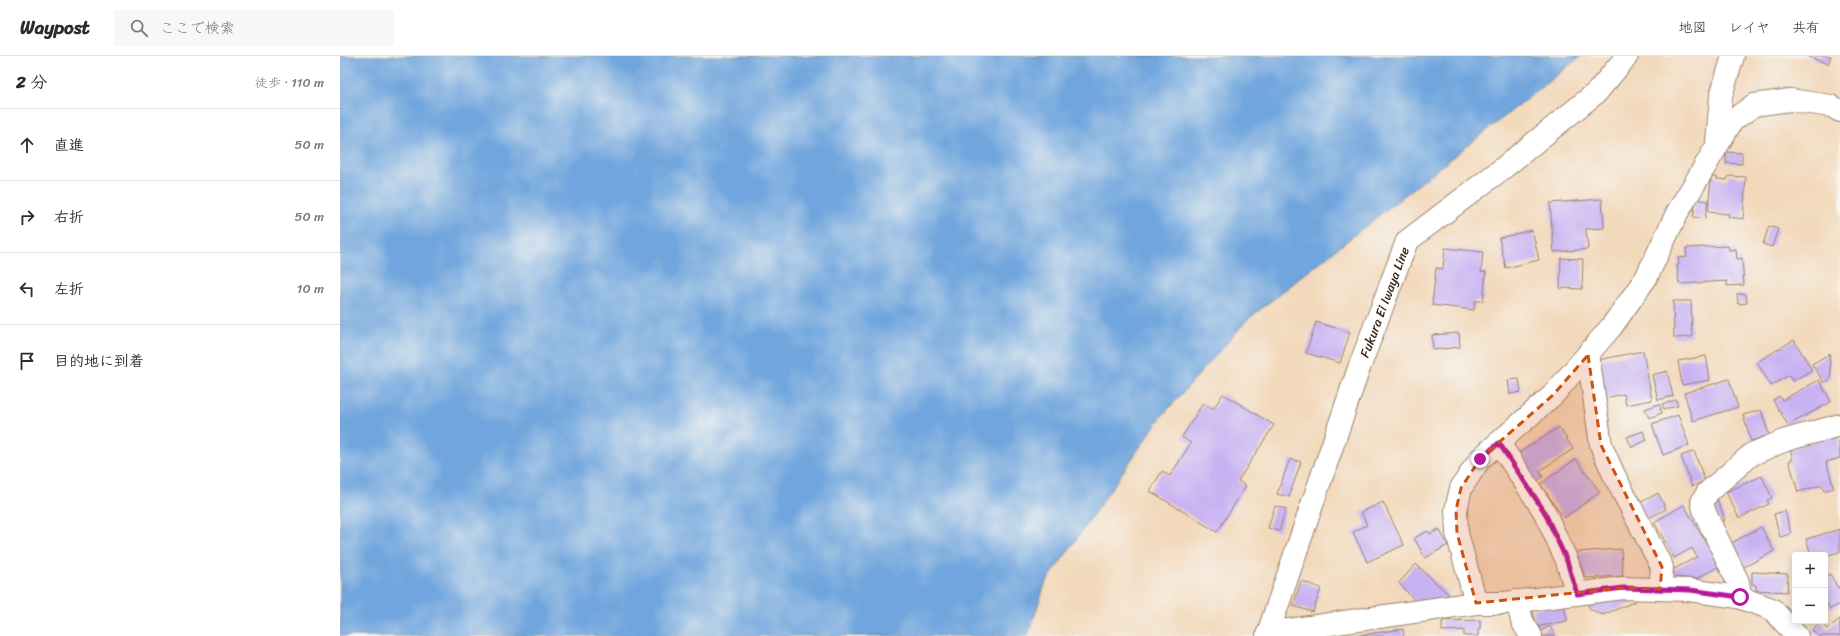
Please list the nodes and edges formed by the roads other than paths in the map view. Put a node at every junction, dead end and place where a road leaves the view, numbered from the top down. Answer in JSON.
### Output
{"nodes":[{"id":1,"x":1627,"y":56,"type":"edge"},
{"id":2,"x":1733,"y":56,"type":"edge"},
{"id":3,"x":1840,"y":111,"type":"edge"},
{"id":4,"x":1716,"y":147,"type":"junction"},
{"id":5,"x":1588,"y":355,"type":"junction"},
{"id":6,"x":1840,"y":425,"type":"edge"},
{"id":7,"x":1499,"y":443,"type":"junction"},
{"id":8,"x":1660,"y":589,"type":"junction"},
{"id":9,"x":1577,"y":594,"type":"junction"},
{"id":10,"x":1740,"y":597,"type":"junction"},
{"id":11,"x":1517,"y":601,"type":"junction"},
{"id":12,"x":1476,"y":604,"type":"junction"},
{"id":13,"x":1268,"y":634,"type":"edge"},
{"id":14,"x":1531,"y":636,"type":"edge"},
{"id":15,"x":1797,"y":636,"type":"edge"}],
"edges":[{"from":1,"to":13,"type":"street","name":"Fukura Ei Iwaya Line"},
{"from":2,"to":4,"type":"street"},
{"from":3,"to":4,"type":"street"},
{"from":4,"to":5,"type":"street"},
{"from":5,"to":7,"type":"street"},
{"from":5,"to":8,"type":"street"},
{"from":6,"to":10,"type":"street"},
{"from":7,"to":9,"type":"street"},
{"from":7,"to":12,"type":"street"},
{"from":8,"to":9,"type":"street"},
{"from":8,"to":10,"type":"street"},
{"from":9,"to":11,"type":"street"},
{"from":10,"to":15,"type":"street"},
{"from":11,"to":12,"type":"street"},
{"from":11,"to":14,"type":"street"},
{"from":12,"to":13,"type":"street"}]}
